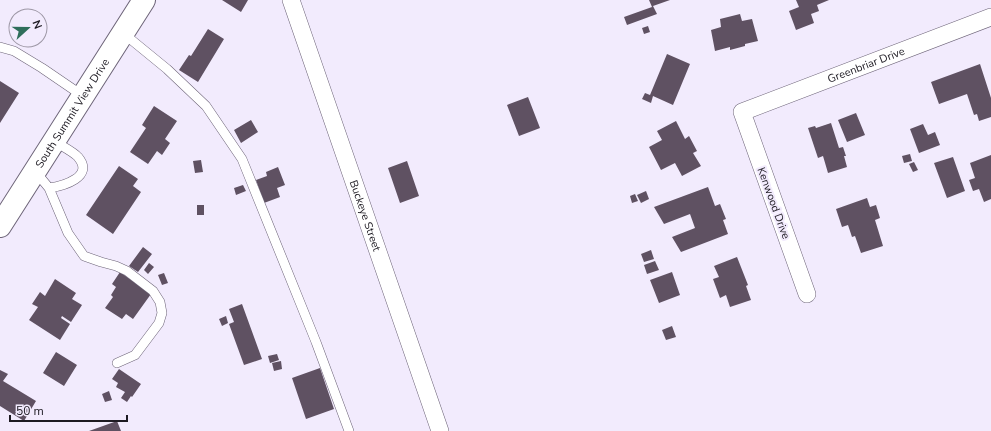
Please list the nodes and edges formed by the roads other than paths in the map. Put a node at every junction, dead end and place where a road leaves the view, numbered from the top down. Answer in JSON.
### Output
{"nodes":[{"id":1,"x":144,"y":0,"type":"edge"},
{"id":2,"x":291,"y":0,"type":"edge"},
{"id":3,"x":991,"y":17,"type":"edge"},
{"id":4,"x":123,"y":33,"type":"junction"},
{"id":5,"x":0,"y":47,"type":"edge"},
{"id":6,"x":83,"y":96,"type":"junction"},
{"id":7,"x":742,"y":112,"type":"joint"},
{"id":8,"x":54,"y":141,"type":"junction"},
{"id":9,"x":35,"y":170,"type":"junction"},
{"id":10,"x":49,"y":188,"type":"junction"},
{"id":11,"x":0,"y":226,"type":"edge"},
{"id":12,"x":807,"y":294,"type":"dead end"},
{"id":13,"x":117,"y":363,"type":"dead end"},
{"id":14,"x":349,"y":431,"type":"edge"},
{"id":15,"x":440,"y":431,"type":"edge"}],
"edges":[{"from":1,"to":4,"type":"street","name":"South Summit View Drive"},
{"from":2,"to":15,"type":"street","name":"Buckeye Street"},
{"from":3,"to":7,"type":"street","name":"Greenbriar Drive"},
{"from":4,"to":6,"type":"street","name":"South Summit View Drive"},
{"from":4,"to":14,"type":"lane"},
{"from":5,"to":6,"type":"lane"},
{"from":6,"to":8,"type":"street","name":"South Summit View Drive"},
{"from":7,"to":12,"type":"street","name":"Kenwood Drive"},
{"from":8,"to":9,"type":"street","name":"South Summit View Drive"},
{"from":8,"to":10,"type":"lane"},
{"from":9,"to":10,"type":"lane"},
{"from":9,"to":11,"type":"street","name":"South Summit View Drive"},
{"from":10,"to":13,"type":"lane"}]}
